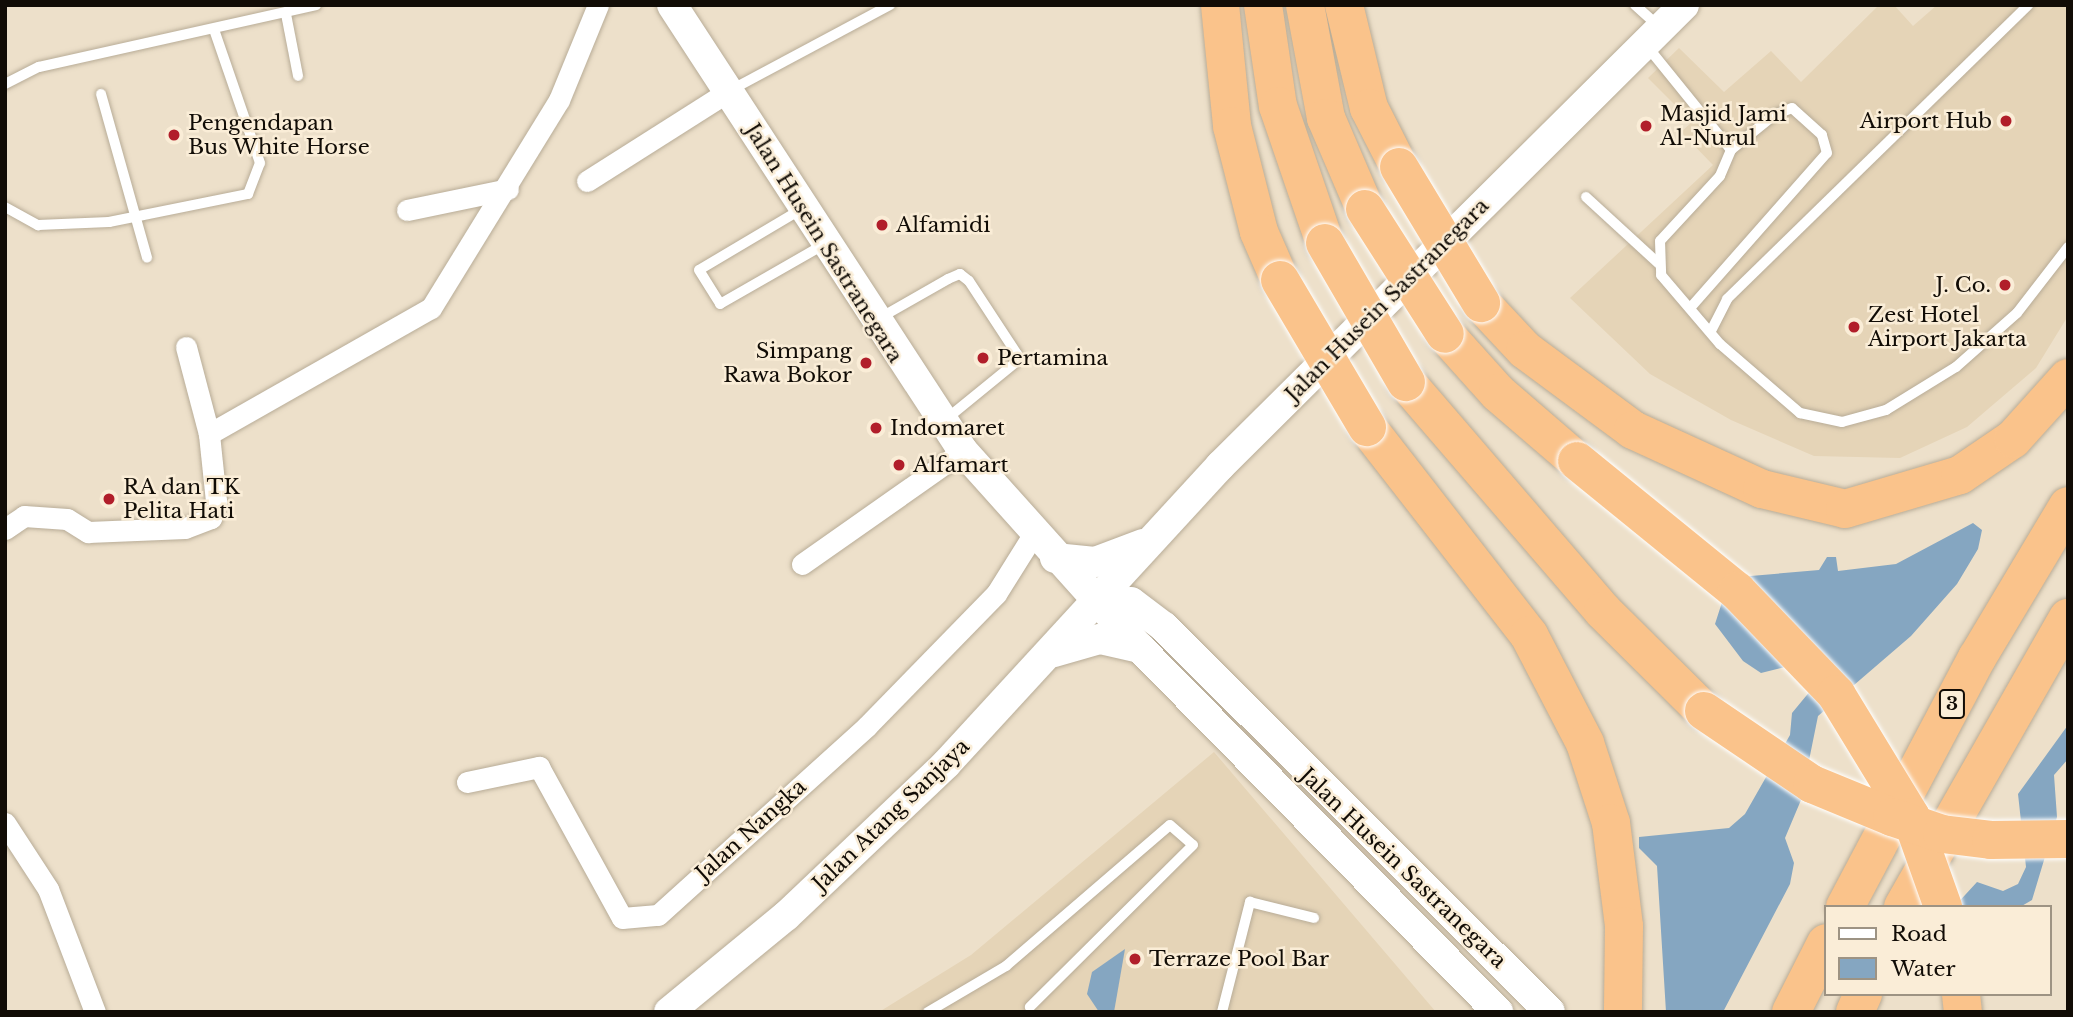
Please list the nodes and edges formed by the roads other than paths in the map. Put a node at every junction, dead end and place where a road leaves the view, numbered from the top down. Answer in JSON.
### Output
{"nodes":[{"id":1,"x":316,"y":5,"type":"edge"},
{"id":2,"x":598,"y":5,"type":"edge"},
{"id":3,"x":672,"y":5,"type":"edge"},
{"id":4,"x":890,"y":5,"type":"edge"},
{"id":5,"x":1220,"y":5,"type":"edge"},
{"id":6,"x":1263,"y":5,"type":"edge"},
{"id":7,"x":1305,"y":5,"type":"edge"},
{"id":8,"x":1344,"y":5,"type":"edge"},
{"id":9,"x":1635,"y":5,"type":"edge"},
{"id":10,"x":1684,"y":5,"type":"edge"},
{"id":11,"x":2028,"y":5,"type":"edge"},
{"id":12,"x":286,"y":14,"type":"junction"},
{"id":13,"x":215,"y":32,"type":"junction"},
{"id":14,"x":1653,"y":36,"type":"junction"},
{"id":15,"x":298,"y":76,"type":"dead end"},
{"id":16,"x":5,"y":85,"type":"edge"},
{"id":17,"x":729,"y":91,"type":"junction"},
{"id":18,"x":101,"y":94,"type":"dead end"},
{"id":19,"x":1731,"y":150,"type":"junction"},
{"id":20,"x":587,"y":181,"type":"dead end"},
{"id":21,"x":508,"y":189,"type":"junction"},
{"id":22,"x":1586,"y":197,"type":"dead end"},
{"id":23,"x":5,"y":207,"type":"edge"},
{"id":24,"x":407,"y":210,"type":"dead end"},
{"id":25,"x":800,"y":210,"type":"junction"},
{"id":26,"x":137,"y":218,"type":"junction"},
{"id":27,"x":823,"y":245,"type":"junction"},
{"id":28,"x":2068,"y":247,"type":"edge"},
{"id":29,"x":147,"y":258,"type":"dead end"},
{"id":30,"x":1658,"y":262,"type":"junction"},
{"id":31,"x":1691,"y":307,"type":"junction"},
{"id":32,"x":873,"y":322,"type":"junction"},
{"id":33,"x":1712,"y":329,"type":"junction"},
{"id":34,"x":186,"y":347,"type":"dead end"},
{"id":35,"x":2068,"y":377,"type":"edge"},
{"id":36,"x":941,"y":423,"type":"junction"},
{"id":37,"x":209,"y":434,"type":"junction"},
{"id":38,"x":963,"y":451,"type":"junction"},
{"id":39,"x":2068,"y":506,"type":"edge"},
{"id":40,"x":5,"y":529,"type":"edge"},
{"id":41,"x":1155,"y":537,"type":"junction"},
{"id":42,"x":1044,"y":547,"type":"junction"},
{"id":43,"x":802,"y":564,"type":"dead end"},
{"id":44,"x":1096,"y":601,"type":"junction"},
{"id":45,"x":2068,"y":618,"type":"edge"},
{"id":46,"x":1140,"y":648,"type":"junction"},
{"id":47,"x":1054,"y":652,"type":"junction"},
{"id":48,"x":2068,"y":657,"type":"edge"},
{"id":49,"x":467,"y":782,"type":"dead end"},
{"id":50,"x":1970,"y":790,"type":"junction"},
{"id":51,"x":5,"y":823,"type":"edge"},
{"id":52,"x":2068,"y":839,"type":"edge"},
{"id":53,"x":1846,"y":905,"type":"edge"},
{"id":54,"x":1904,"y":905,"type":"edge"},
{"id":55,"x":1942,"y":905,"type":"edge"},
{"id":56,"x":1314,"y":918,"type":"dead end"},
{"id":57,"x":1825,"y":945,"type":"edge"},
{"id":58,"x":1862,"y":996,"type":"edge"},
{"id":59,"x":1030,"y":1007,"type":"dead end"},
{"id":60,"x":95,"y":1012,"type":"edge"},
{"id":61,"x":669,"y":1012,"type":"edge"},
{"id":62,"x":928,"y":1012,"type":"edge"},
{"id":63,"x":1223,"y":1012,"type":"edge"},
{"id":64,"x":1498,"y":1012,"type":"edge"},
{"id":65,"x":1550,"y":1012,"type":"edge"},
{"id":66,"x":1623,"y":1012,"type":"edge"},
{"id":67,"x":1791,"y":1012,"type":"edge"},
{"id":68,"x":1855,"y":1012,"type":"edge"}],
"edges":[{"from":1,"to":12,"type":"lane"},
{"from":2,"to":21,"type":"street"},
{"from":3,"to":17,"type":"main road","name":"Jalan Husein Sastranegara"},
{"from":4,"to":17,"type":"lane"},
{"from":5,"to":66,"type":"highway","bridge":true},
{"from":6,"to":52,"type":"highway","bridge":true},
{"from":7,"to":55,"type":"highway","bridge":true},
{"from":8,"to":35,"type":"highway","bridge":true},
{"from":9,"to":14,"type":"lane"},
{"from":10,"to":14,"type":"main road","name":"Jalan Husein Sastranegara"},
{"from":11,"to":33,"type":"lane"},
{"from":12,"to":13,"type":"lane"},
{"from":12,"to":15,"type":"lane"},
{"from":13,"to":16,"type":"lane"},
{"from":13,"to":26,"type":"lane"},
{"from":14,"to":19,"type":"lane"},
{"from":14,"to":41,"type":"main road","name":"Jalan Husein Sastranegara"},
{"from":17,"to":20,"type":"street"},
{"from":17,"to":25,"type":"main road","name":"Jalan Husein Sastranegara"},
{"from":18,"to":26,"type":"lane"},
{"from":19,"to":30,"type":"lane"},
{"from":19,"to":31,"type":"lane"},
{"from":21,"to":24,"type":"street"},
{"from":21,"to":37,"type":"street"},
{"from":22,"to":30,"type":"lane"},
{"from":23,"to":26,"type":"lane"},
{"from":25,"to":27,"type":"main road","name":"Jalan Husein Sastranegara"},
{"from":25,"to":27,"type":"lane"},
{"from":26,"to":29,"type":"lane"},
{"from":27,"to":32,"type":"main road","name":"Jalan Husein Sastranegara"},
{"from":28,"to":33,"type":"lane"},
{"from":30,"to":31,"type":"lane"},
{"from":31,"to":33,"type":"lane"},
{"from":32,"to":36,"type":"main road","name":"Jalan Husein Sastranegara"},
{"from":32,"to":36,"type":"lane"},
{"from":34,"to":37,"type":"street"},
{"from":36,"to":38,"type":"main road","name":"Jalan Husein Sastranegara"},
{"from":37,"to":40,"type":"street"},
{"from":38,"to":42,"type":"main road","name":"Jalan Husein Sastranegara"},
{"from":38,"to":43,"type":"street"},
{"from":39,"to":53,"type":"highway","number":"3"},
{"from":41,"to":42,"type":"main road"},
{"from":41,"to":44,"type":"main road","name":"Jalan Husein Sastranegara"},
{"from":42,"to":44,"type":"main road","name":"Jalan Husein Sastranegara"},
{"from":42,"to":47,"type":"main road"},
{"from":42,"to":49,"type":"street","name":"Jalan Nangka"},
{"from":44,"to":46,"type":"main road","name":"Jalan Husein Sastranegara"},
{"from":44,"to":47,"type":"main road","name":"Jalan Atang Sanjaya"},
{"from":44,"to":65,"type":"main road","name":"Jalan Husein Sastranegara"},
{"from":45,"to":50,"type":"highway"},
{"from":46,"to":47,"type":"main road"},
{"from":46,"to":64,"type":"main road","name":"Jalan Husein Sastranegara"},
{"from":47,"to":61,"type":"main road","name":"Jalan Atang Sanjaya"},
{"from":48,"to":50,"type":"highway"},
{"from":50,"to":54,"type":"highway"},
{"from":51,"to":60,"type":"street"},
{"from":56,"to":63,"type":"lane"},
{"from":57,"to":67,"type":"highway"},
{"from":58,"to":68,"type":"highway"},
{"from":59,"to":62,"type":"lane"}]}
